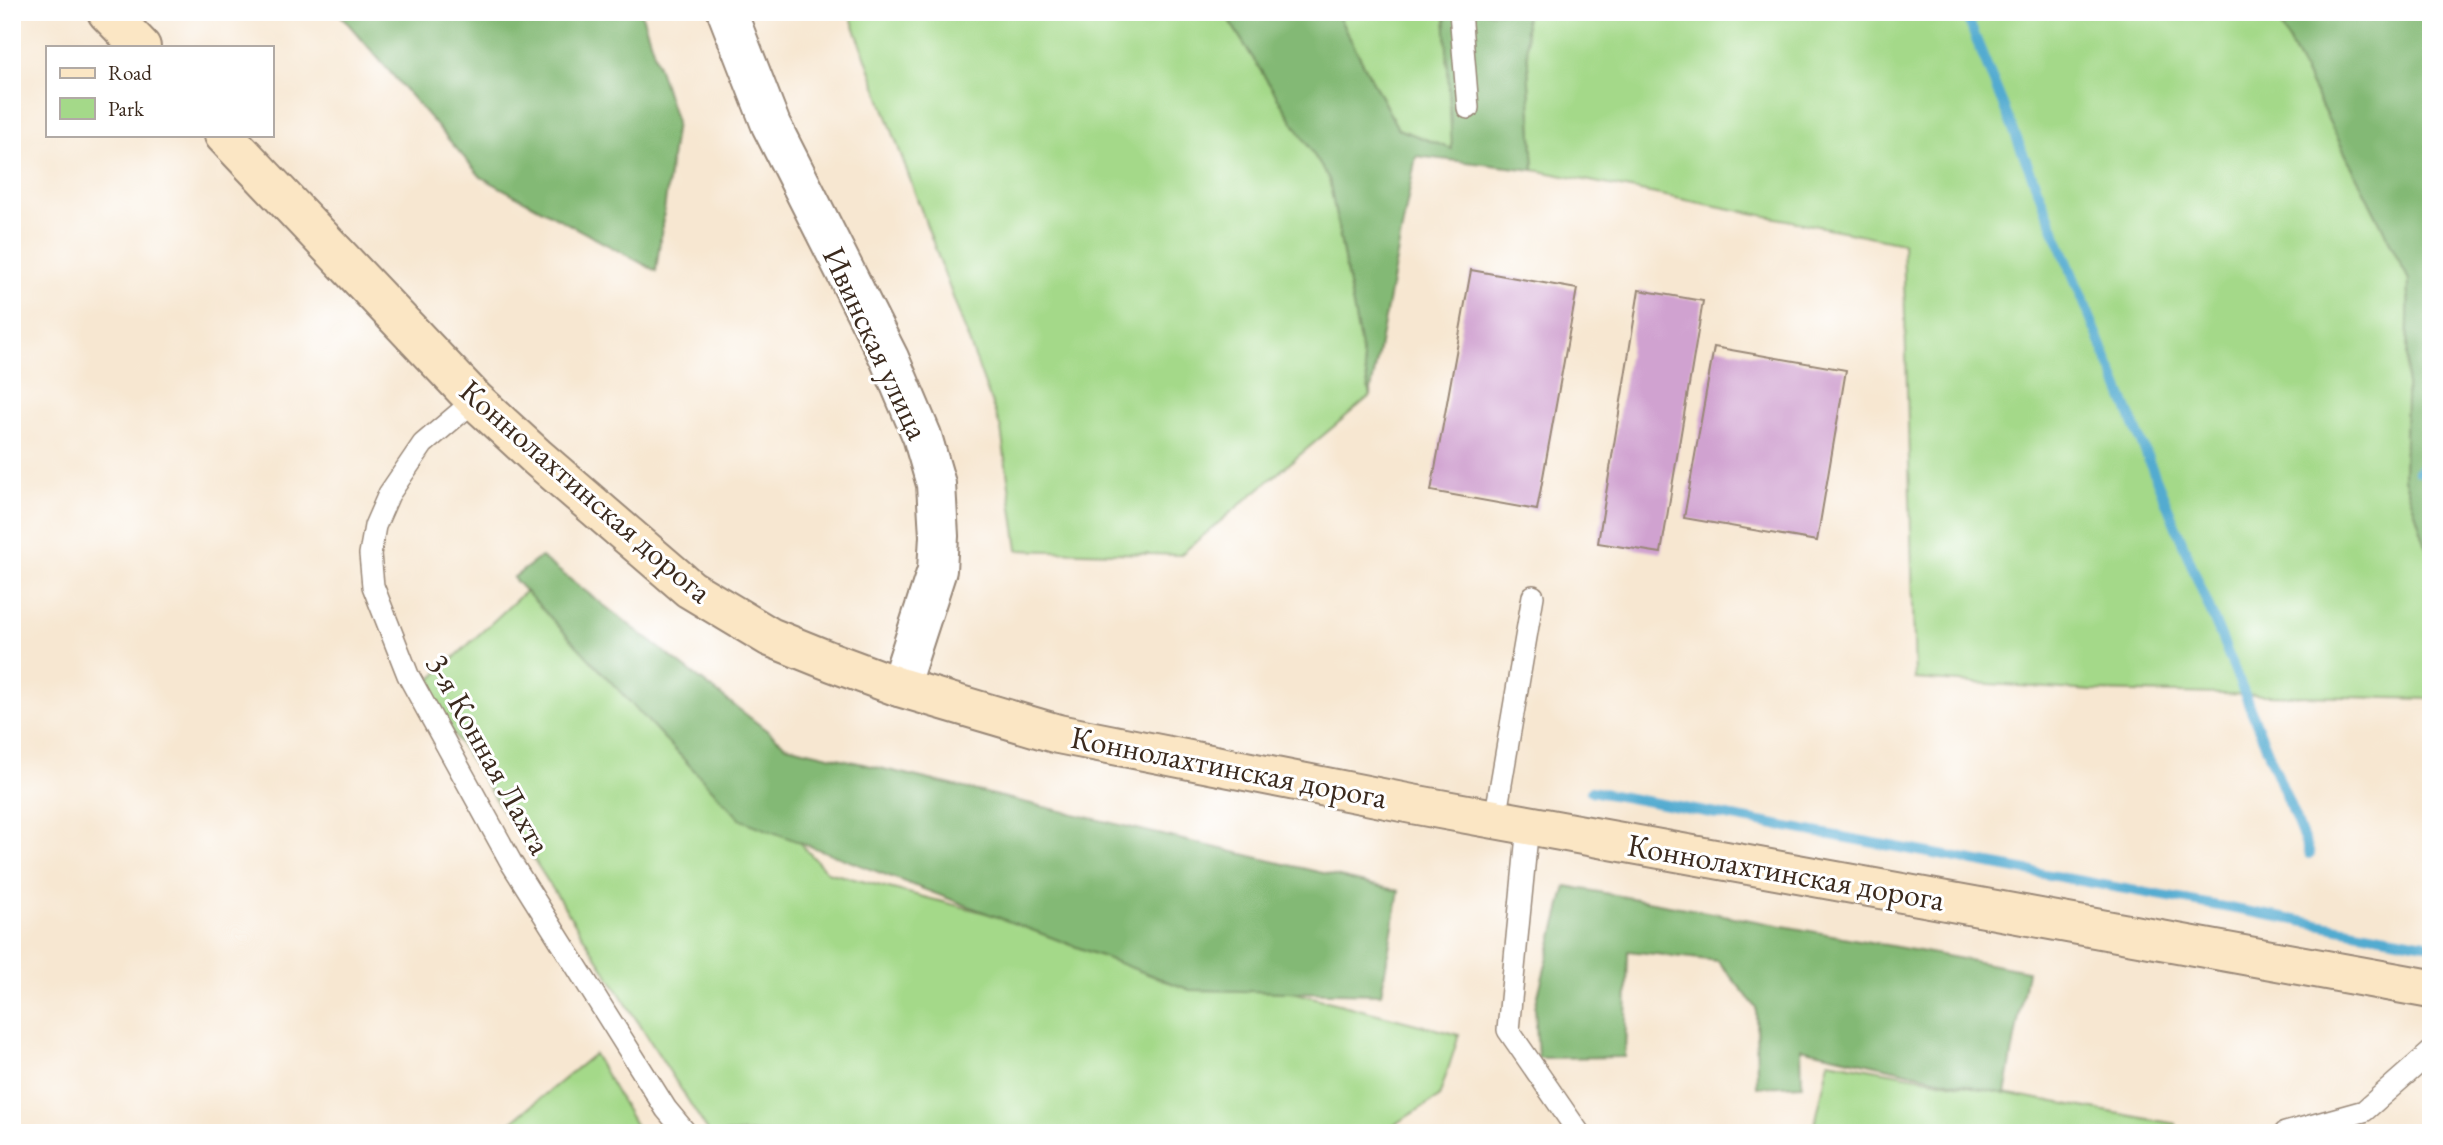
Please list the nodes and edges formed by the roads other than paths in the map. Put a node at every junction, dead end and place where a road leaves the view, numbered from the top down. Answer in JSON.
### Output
{"nodes":[{"id":1,"x":107,"y":12,"type":"edge"},
{"id":2,"x":727,"y":12,"type":"edge"},
{"id":3,"x":1460,"y":12,"type":"edge"},
{"id":4,"x":140,"y":46,"type":"edge"},
{"id":5,"x":1468,"y":108,"type":"dead end"},
{"id":6,"x":225,"y":136,"type":"edge"},
{"id":7,"x":475,"y":400,"type":"junction"},
{"id":8,"x":1533,"y":596,"type":"dead end"},
{"id":9,"x":899,"y":687,"type":"junction"},
{"id":10,"x":1512,"y":822,"type":"junction"},
{"id":11,"x":2431,"y":989,"type":"edge"},
{"id":12,"x":2431,"y":1052,"type":"edge"},
{"id":13,"x":686,"y":1133,"type":"edge"},
{"id":14,"x":1579,"y":1133,"type":"edge"},
{"id":15,"x":2285,"y":1133,"type":"edge"}],
"edges":[{"from":1,"to":4,"type":"main road"},
{"from":2,"to":9,"type":"street","name":"Ивинская улица"},
{"from":3,"to":5,"type":"lane"},
{"from":6,"to":7,"type":"main road","name":"Коннолахтинская дорога"},
{"from":7,"to":9,"type":"main road","name":"Коннолахтинская дорога"},
{"from":7,"to":13,"type":"lane","name":"3-я Конная Лахта"},
{"from":8,"to":10,"type":"lane"},
{"from":9,"to":10,"type":"main road","name":"Коннолахтинская дорога"},
{"from":10,"to":11,"type":"main road","name":"Коннолахтинская дорога"},
{"from":10,"to":14,"type":"lane"},
{"from":12,"to":15,"type":"lane"}]}
